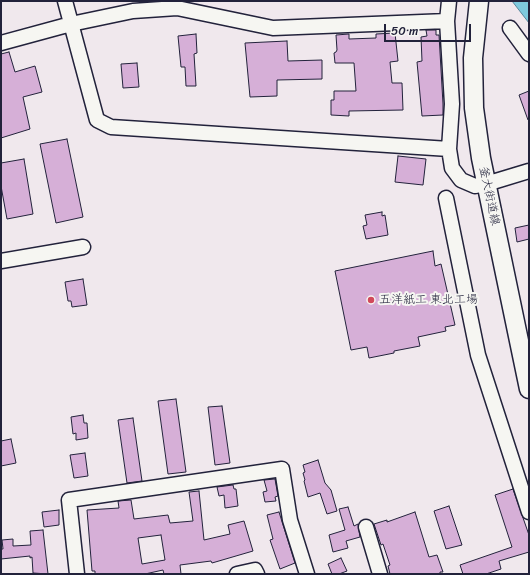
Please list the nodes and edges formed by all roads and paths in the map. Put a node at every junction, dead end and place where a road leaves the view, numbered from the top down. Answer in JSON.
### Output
{"nodes":[{"id":1,"x":65,"y":1,"type":"edge"},
{"id":2,"x":449,"y":1,"type":"edge"},
{"id":3,"x":479,"y":1,"type":"edge"},
{"id":4,"x":447,"y":21,"type":"junction"},
{"id":5,"x":71,"y":24,"type":"junction"},
{"id":6,"x":510,"y":28,"type":"dead end"},
{"id":7,"x":1,"y":43,"type":"edge"},
{"id":8,"x":529,"y":54,"type":"edge"},
{"id":9,"x":449,"y":148,"type":"junction"},
{"id":10,"x":529,"y":171,"type":"edge"},
{"id":11,"x":486,"y":184,"type":"junction"},
{"id":12,"x":446,"y":198,"type":"dead end"},
{"id":13,"x":83,"y":247,"type":"dead end"},
{"id":14,"x":1,"y":261,"type":"edge"},
{"id":15,"x":529,"y":389,"type":"edge"},
{"id":16,"x":529,"y":512,"type":"edge"},
{"id":17,"x":366,"y":527,"type":"dead end"},
{"id":18,"x":77,"y":574,"type":"edge"},
{"id":19,"x":237,"y":574,"type":"edge"},
{"id":20,"x":257,"y":574,"type":"edge"},
{"id":21,"x":307,"y":574,"type":"edge"},
{"id":22,"x":380,"y":574,"type":"edge"}],
"edges":[{"from":1,"to":5,"type":"street"},
{"from":2,"to":4,"type":"street"},
{"from":3,"to":11,"type":"street","name":"釜大街道線"},
{"from":4,"to":5,"type":"street"},
{"from":4,"to":9,"type":"street"},
{"from":5,"to":7,"type":"street"},
{"from":5,"to":9,"type":"street"},
{"from":6,"to":8,"type":"street"},
{"from":9,"to":11,"type":"street"},
{"from":10,"to":11,"type":"street"},
{"from":11,"to":15,"type":"street","name":"釜大街道線"},
{"from":12,"to":16,"type":"street"},
{"from":13,"to":14,"type":"street"},
{"from":17,"to":22,"type":"street"},
{"from":18,"to":21,"type":"street"},
{"from":19,"to":20,"type":"street"}]}
